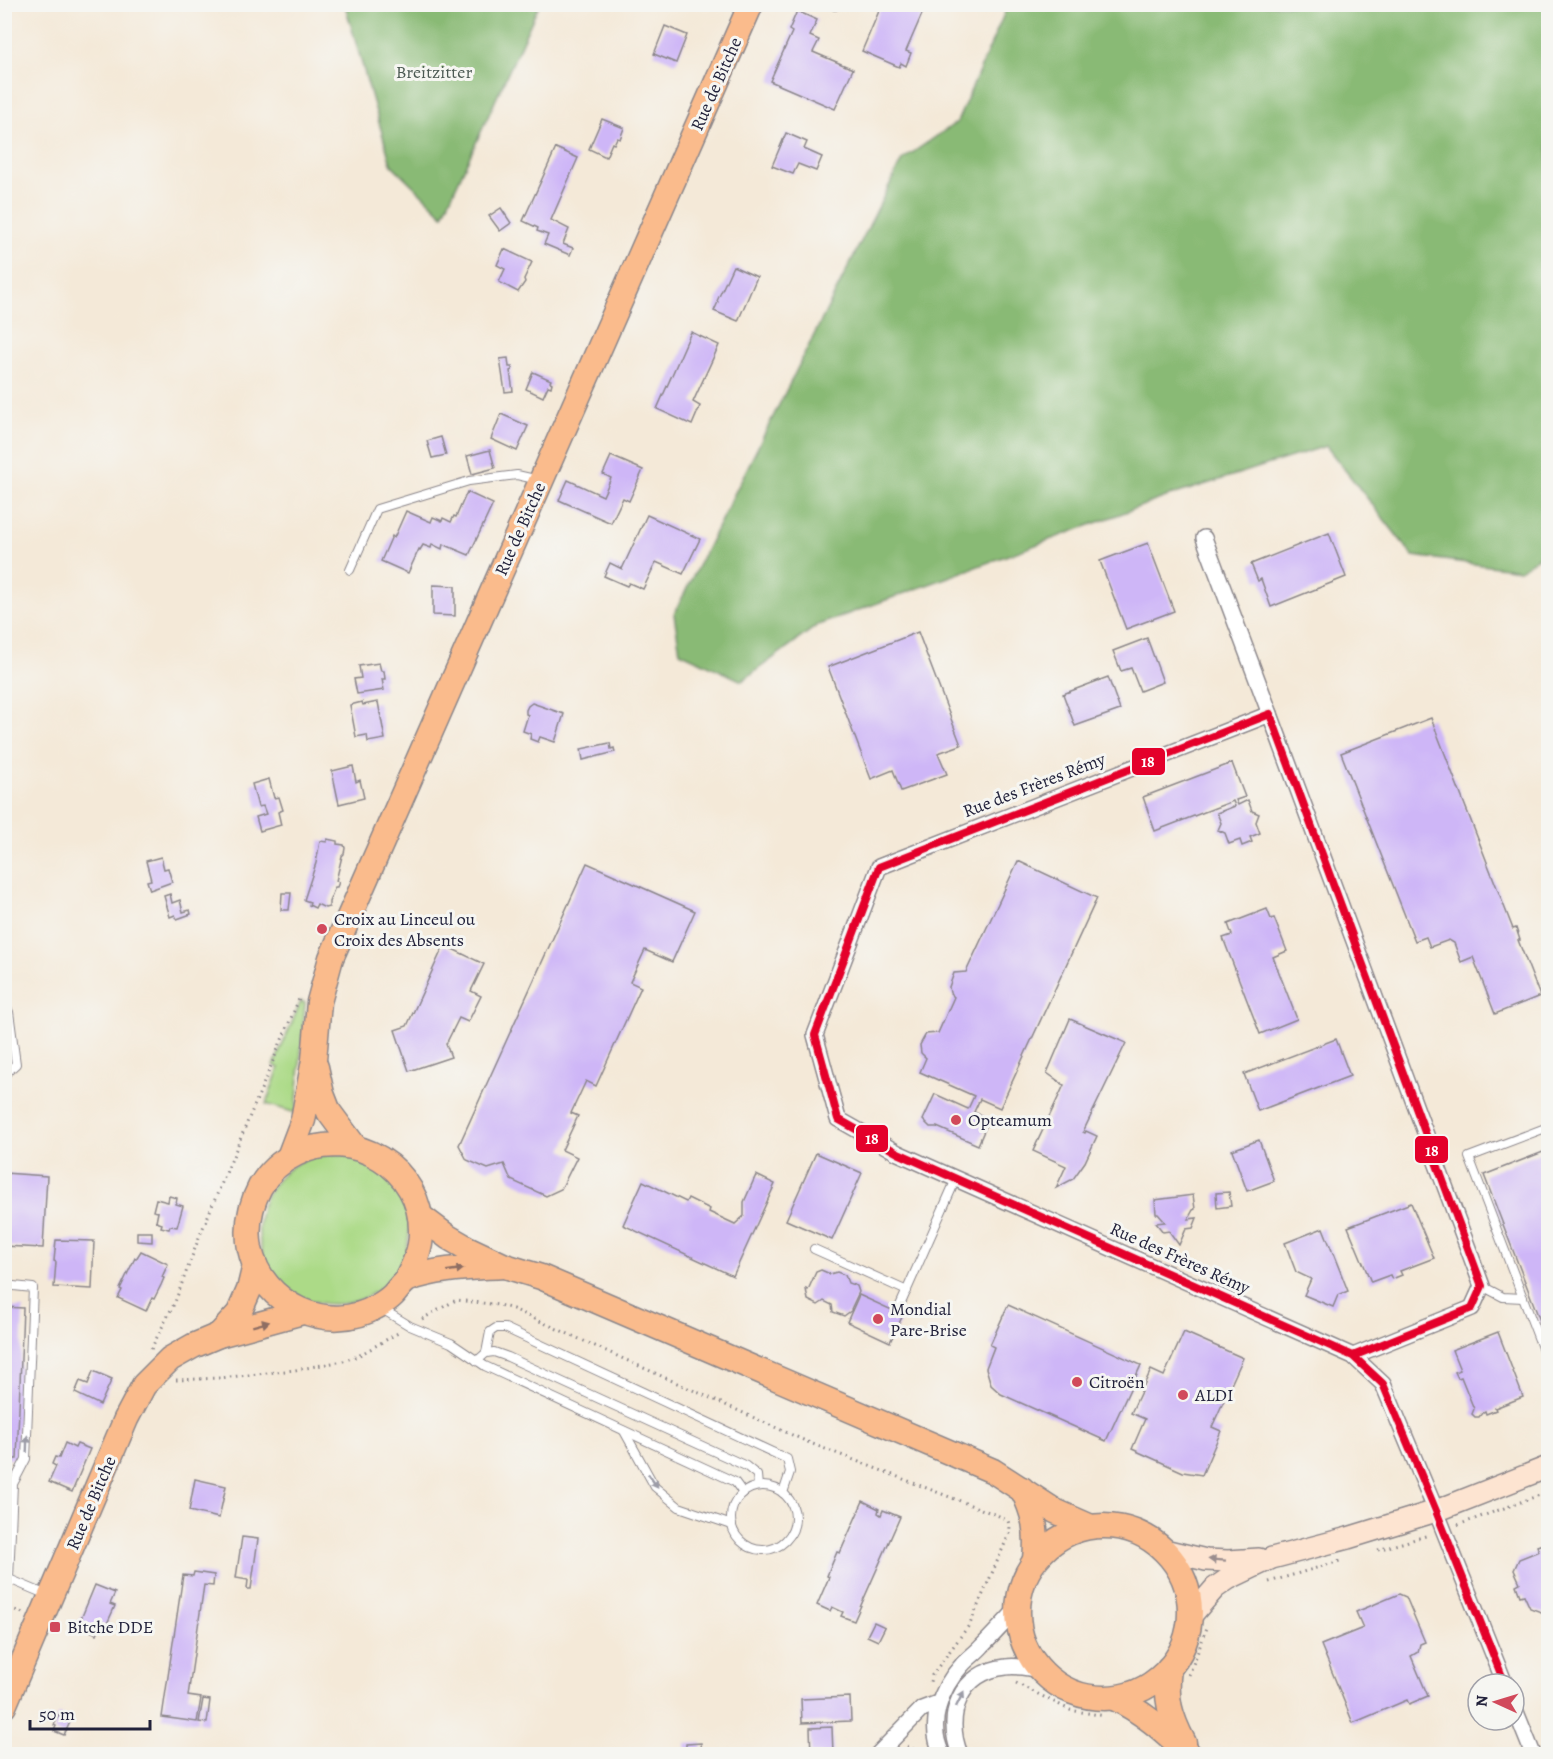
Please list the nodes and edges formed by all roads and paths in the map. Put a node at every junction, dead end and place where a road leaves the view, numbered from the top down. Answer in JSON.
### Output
{"nodes":[{"id":1,"x":751,"y":4,"type":"edge"},
{"id":2,"x":541,"y":481,"type":"junction"},
{"id":3,"x":1204,"y":538,"type":"dead end"},
{"id":4,"x":350,"y":570,"type":"dead end"},
{"id":5,"x":1269,"y":714,"type":"junction"},
{"id":6,"x":300,"y":996,"type":"dead end"},
{"id":7,"x":9,"y":1012,"type":"dead end"},
{"id":8,"x":314,"y":1060,"type":"junction"},
{"id":9,"x":4,"y":1075,"type":"edge"},
{"id":10,"x":1548,"y":1127,"type":"edge"},
{"id":11,"x":355,"y":1147,"type":"junction"},
{"id":12,"x":289,"y":1157,"type":"junction"},
{"id":13,"x":956,"y":1179,"type":"junction"},
{"id":14,"x":420,"y":1216,"type":"junction"},
{"id":15,"x":814,"y":1249,"type":"dead end"},
{"id":16,"x":255,"y":1265,"type":"junction"},
{"id":17,"x":505,"y":1266,"type":"junction"},
{"id":18,"x":406,"y":1280,"type":"junction"},
{"id":19,"x":4,"y":1285,"type":"edge"},
{"id":20,"x":1482,"y":1286,"type":"junction"},
{"id":21,"x":907,"y":1291,"type":"junction"},
{"id":22,"x":1522,"y":1298,"type":"junction"},
{"id":23,"x":378,"y":1306,"type":"junction"},
{"id":24,"x":898,"y":1310,"type":"dead end"},
{"id":25,"x":303,"y":1312,"type":"junction"},
{"id":26,"x":219,"y":1335,"type":"junction"},
{"id":27,"x":148,"y":1353,"type":"dead end"},
{"id":28,"x":486,"y":1353,"type":"junction"},
{"id":29,"x":1353,"y":1356,"type":"junction"},
{"id":30,"x":1548,"y":1359,"type":"edge"},
{"id":31,"x":477,"y":1361,"type":"junction"},
{"id":32,"x":624,"y":1431,"type":"junction"},
{"id":33,"x":1548,"y":1467,"type":"edge"},
{"id":34,"x":759,"y":1486,"type":"junction"},
{"id":35,"x":1022,"y":1489,"type":"junction"},
{"id":36,"x":1548,"y":1492,"type":"edge"},
{"id":37,"x":742,"y":1493,"type":"junction"},
{"id":38,"x":783,"y":1493,"type":"junction"},
{"id":39,"x":1436,"y":1511,"type":"junction"},
{"id":40,"x":732,"y":1525,"type":"junction"},
{"id":41,"x":1089,"y":1526,"type":"junction"},
{"id":42,"x":1444,"y":1530,"type":"junction"},
{"id":43,"x":1164,"y":1550,"type":"junction"},
{"id":44,"x":1377,"y":1550,"type":"dead end"},
{"id":45,"x":1035,"y":1558,"type":"junction"},
{"id":46,"x":1272,"y":1558,"type":"junction"},
{"id":47,"x":1343,"y":1560,"type":"dead end"},
{"id":48,"x":4,"y":1564,"type":"edge"},
{"id":49,"x":9,"y":1579,"type":"junction"},
{"id":50,"x":1265,"y":1583,"type":"dead end"},
{"id":51,"x":51,"y":1597,"type":"junction"},
{"id":52,"x":1017,"y":1609,"type":"junction"},
{"id":53,"x":1199,"y":1620,"type":"junction"},
{"id":54,"x":1039,"y":1670,"type":"junction"},
{"id":55,"x":1500,"y":1672,"type":"edge"},
{"id":56,"x":1178,"y":1675,"type":"junction"},
{"id":57,"x":1013,"y":1682,"type":"dead end"},
{"id":58,"x":938,"y":1703,"type":"junction"},
{"id":59,"x":4,"y":1706,"type":"edge"},
{"id":60,"x":1114,"y":1707,"type":"junction"},
{"id":61,"x":1524,"y":1732,"type":"edge"},
{"id":62,"x":878,"y":1755,"type":"edge"},
{"id":63,"x":942,"y":1755,"type":"edge"},
{"id":64,"x":960,"y":1755,"type":"edge"},
{"id":65,"x":1533,"y":1755,"type":"edge"}],
"edges":[{"from":1,"to":2,"type":"main road","name":"Rue de Bitche"},
{"from":2,"to":4,"type":"lane"},
{"from":2,"to":8,"type":"main road","name":"Rue de Bitche"},
{"from":3,"to":5,"type":"street"},
{"from":5,"to":13,"type":"street","name":"Rue des Frères Rémy"},
{"from":5,"to":20,"type":"street"},
{"from":6,"to":27,"type":"path"},
{"from":7,"to":9,"type":"lane"},
{"from":8,"to":11,"type":"main road"},
{"from":8,"to":12,"type":"main road"},
{"from":10,"to":22,"type":"lane"},
{"from":11,"to":12,"type":"main road"},
{"from":11,"to":14,"type":"main road"},
{"from":12,"to":16,"type":"main road"},
{"from":13,"to":21,"type":"lane"},
{"from":13,"to":29,"type":"street","name":"Rue des Frères Rémy"},
{"from":14,"to":17,"type":"main road"},
{"from":14,"to":18,"type":"main road"},
{"from":15,"to":21,"type":"lane"},
{"from":16,"to":25,"type":"main road"},
{"from":16,"to":26,"type":"main road","name":"Rue de Bitche"},
{"from":18,"to":17,"type":"main road","one_way":true},
{"from":17,"to":35,"type":"main road"},
{"from":18,"to":23,"type":"main road"},
{"from":49,"to":19,"type":"lane","one_way":true},
{"from":20,"to":22,"type":"lane"},
{"from":20,"to":29,"type":"street"},
{"from":21,"to":24,"type":"lane"},
{"from":22,"to":30,"type":"lane"},
{"from":23,"to":25,"type":"main road"},
{"from":23,"to":31,"type":"lane"},
{"from":26,"to":25,"type":"main road","name":"Rue de Bitche","one_way":true},
{"from":26,"to":51,"type":"main road","name":"Rue de Bitche"},
{"from":28,"to":31,"type":"lane"},
{"from":28,"to":34,"type":"lane"},
{"from":28,"to":38,"type":"lane"},
{"from":29,"to":39,"type":"street","name":"Rue des Frères Rémy"},
{"from":31,"to":32,"type":"lane"},
{"from":32,"to":37,"type":"lane"},
{"from":32,"to":40,"type":"lane","one_way":true},
{"from":33,"to":39,"type":"street"},
{"from":34,"to":37,"type":"lane"},
{"from":34,"to":38,"type":"lane"},
{"from":35,"to":41,"type":"main road"},
{"from":35,"to":45,"type":"main road"},
{"from":36,"to":42,"type":"path"},
{"from":37,"to":40,"type":"lane"},
{"from":38,"to":40,"type":"lane"},
{"from":39,"to":42,"type":"street","name":"Rue des Frères Rémy"},
{"from":39,"to":46,"type":"street"},
{"from":41,"to":43,"type":"main road"},
{"from":41,"to":45,"type":"main road"},
{"from":42,"to":44,"type":"path"},
{"from":42,"to":55,"type":"street","name":"Rue des Frères Rémy"},
{"from":46,"to":43,"type":"street","one_way":true},
{"from":43,"to":53,"type":"main road"},
{"from":45,"to":52,"type":"main road"},
{"from":46,"to":53,"type":"street"},
{"from":47,"to":50,"type":"path"},
{"from":48,"to":49,"type":"lane"},
{"from":49,"to":51,"type":"lane"},
{"from":51,"to":59,"type":"main road","name":"Rue de Bitche"},
{"from":52,"to":54,"type":"main road"},
{"from":52,"to":58,"type":"street"},
{"from":53,"to":56,"type":"path"},
{"from":53,"to":56,"type":"main road"},
{"from":54,"to":60,"type":"main road"},
{"from":64,"to":54,"type":"street","one_way":true},
{"from":56,"to":60,"type":"main road"},
{"from":56,"to":60,"type":"main road"},
{"from":57,"to":60,"type":"path"},
{"from":58,"to":62,"type":"street"},
{"from":58,"to":63,"type":"street"},
{"from":61,"to":65,"type":"street"}]}
